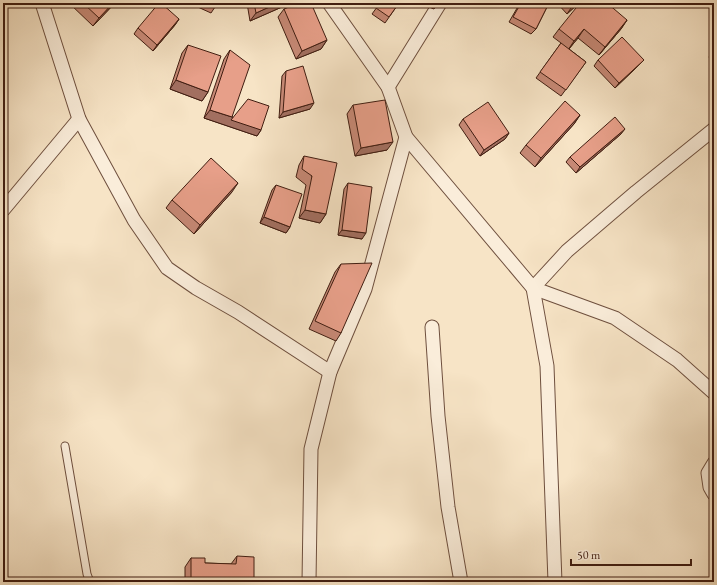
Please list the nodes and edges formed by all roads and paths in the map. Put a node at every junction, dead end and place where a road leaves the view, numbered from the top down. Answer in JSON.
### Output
{"nodes":[{"id":1,"x":42,"y":3,"type":"edge"},
{"id":2,"x":329,"y":3,"type":"edge"},
{"id":3,"x":440,"y":3,"type":"edge"},
{"id":4,"x":388,"y":87,"type":"junction"},
{"id":5,"x":79,"y":119,"type":"junction"},
{"id":6,"x":714,"y":129,"type":"edge"},
{"id":7,"x":406,"y":137,"type":"junction"},
{"id":8,"x":3,"y":210,"type":"edge"},
{"id":9,"x":533,"y":288,"type":"junction"},
{"id":10,"x":432,"y":327,"type":"dead end"},
{"id":11,"x":330,"y":372,"type":"junction"},
{"id":12,"x":714,"y":393,"type":"edge"},
{"id":13,"x":65,"y":446,"type":"dead end"},
{"id":14,"x":714,"y":463,"type":"edge"},
{"id":15,"x":714,"y":494,"type":"edge"},
{"id":16,"x":90,"y":582,"type":"edge"},
{"id":17,"x":309,"y":582,"type":"edge"},
{"id":18,"x":461,"y":582,"type":"edge"},
{"id":19,"x":555,"y":582,"type":"edge"}],
"edges":[{"from":1,"to":5,"type":"street"},
{"from":2,"to":4,"type":"street"},
{"from":3,"to":4,"type":"street"},
{"from":4,"to":7,"type":"street"},
{"from":5,"to":8,"type":"street"},
{"from":5,"to":11,"type":"street"},
{"from":6,"to":9,"type":"street"},
{"from":7,"to":9,"type":"street"},
{"from":7,"to":11,"type":"street"},
{"from":9,"to":12,"type":"street"},
{"from":9,"to":19,"type":"street"},
{"from":10,"to":18,"type":"street"},
{"from":11,"to":17,"type":"street"},
{"from":13,"to":16,"type":"lane"},
{"from":14,"to":15,"type":"street"}]}
